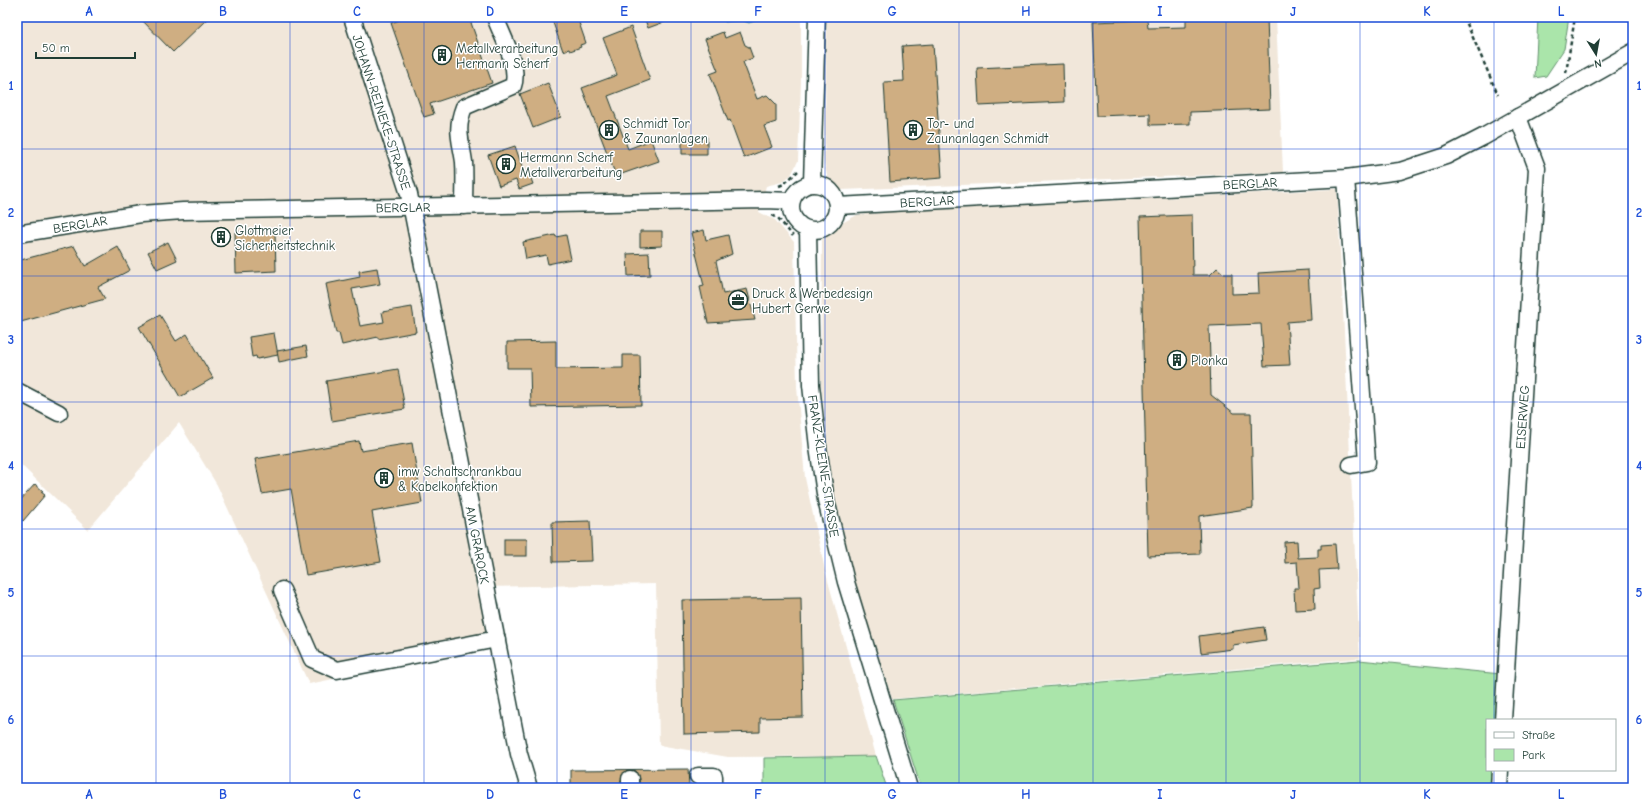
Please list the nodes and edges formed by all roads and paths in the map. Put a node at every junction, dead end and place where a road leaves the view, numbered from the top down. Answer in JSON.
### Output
{"nodes":[{"id":1,"x":352,"y":17,"type":"edge"},
{"id":2,"x":495,"y":17,"type":"edge"},
{"id":3,"x":817,"y":17,"type":"edge"},
{"id":4,"x":1464,"y":17,"type":"edge"},
{"id":5,"x":1575,"y":17,"type":"edge"},
{"id":6,"x":1633,"y":52,"type":"edge"},
{"id":7,"x":1572,"y":86,"type":"junction"},
{"id":8,"x":1498,"y":95,"type":"dead end"},
{"id":9,"x":1518,"y":117,"type":"junction"},
{"id":10,"x":800,"y":170,"type":"dead end"},
{"id":11,"x":1346,"y":178,"type":"junction"},
{"id":12,"x":812,"y":183,"type":"junction"},
{"id":13,"x":765,"y":200,"type":"junction"},
{"id":14,"x":791,"y":201,"type":"junction"},
{"id":15,"x":464,"y":206,"type":"junction"},
{"id":16,"x":838,"y":206,"type":"junction"},
{"id":17,"x":412,"y":207,"type":"junction"},
{"id":18,"x":808,"y":230,"type":"junction"},
{"id":19,"x":17,"y":234,"type":"edge"},
{"id":20,"x":17,"y":391,"type":"edge"},
{"id":21,"x":59,"y":413,"type":"dead end"},
{"id":22,"x":1351,"y":465,"type":"dead end"},
{"id":23,"x":282,"y":590,"type":"dead end"},
{"id":24,"x":497,"y":639,"type":"junction"},
{"id":25,"x":1503,"y":719,"type":"edge"},
{"id":26,"x":1500,"y":771,"type":"edge"},
{"id":27,"x":698,"y":776,"type":"dead end"},
{"id":28,"x":529,"y":788,"type":"edge"},
{"id":29,"x":714,"y":788,"type":"edge"},
{"id":30,"x":910,"y":788,"type":"edge"},
{"id":31,"x":1498,"y":788,"type":"edge"}],
"edges":[{"from":1,"to":17,"type":"street","name":"JOHANN-REINEKE-STRASSE"},
{"from":2,"to":15,"type":"street"},
{"from":3,"to":12,"type":"street"},
{"from":4,"to":8,"type":"path"},
{"from":5,"to":7,"type":"path"},
{"from":6,"to":7,"type":"street","name":"BERGLAR"},
{"from":7,"to":9,"type":"street","name":"BERGLAR"},
{"from":9,"to":11,"type":"street","name":"BERGLAR"},
{"from":9,"to":25,"type":"street","name":"EISERWEG"},
{"from":10,"to":13,"type":"path"},
{"from":11,"to":16,"type":"street","name":"BERGLAR"},
{"from":11,"to":22,"type":"street"},
{"from":12,"to":14,"type":"street"},
{"from":12,"to":16,"type":"street"},
{"from":13,"to":14,"type":"street","name":"BERGLAR"},
{"from":13,"to":15,"type":"street","name":"BERGLAR"},
{"from":14,"to":18,"type":"street"},
{"from":15,"to":17,"type":"street","name":"BERGLAR"},
{"from":16,"to":18,"type":"street"},
{"from":17,"to":19,"type":"street","name":"BERGLAR"},
{"from":17,"to":24,"type":"street","name":"AM GRAROCK"},
{"from":18,"to":30,"type":"street","name":"FRANZ-KLEINE-STRASSE"},
{"from":20,"to":21,"type":"street"},
{"from":23,"to":24,"type":"street"},
{"from":24,"to":28,"type":"street","name":"AM GRAROCK"},
{"from":26,"to":31,"type":"street"},
{"from":27,"to":29,"type":"street"}]}
